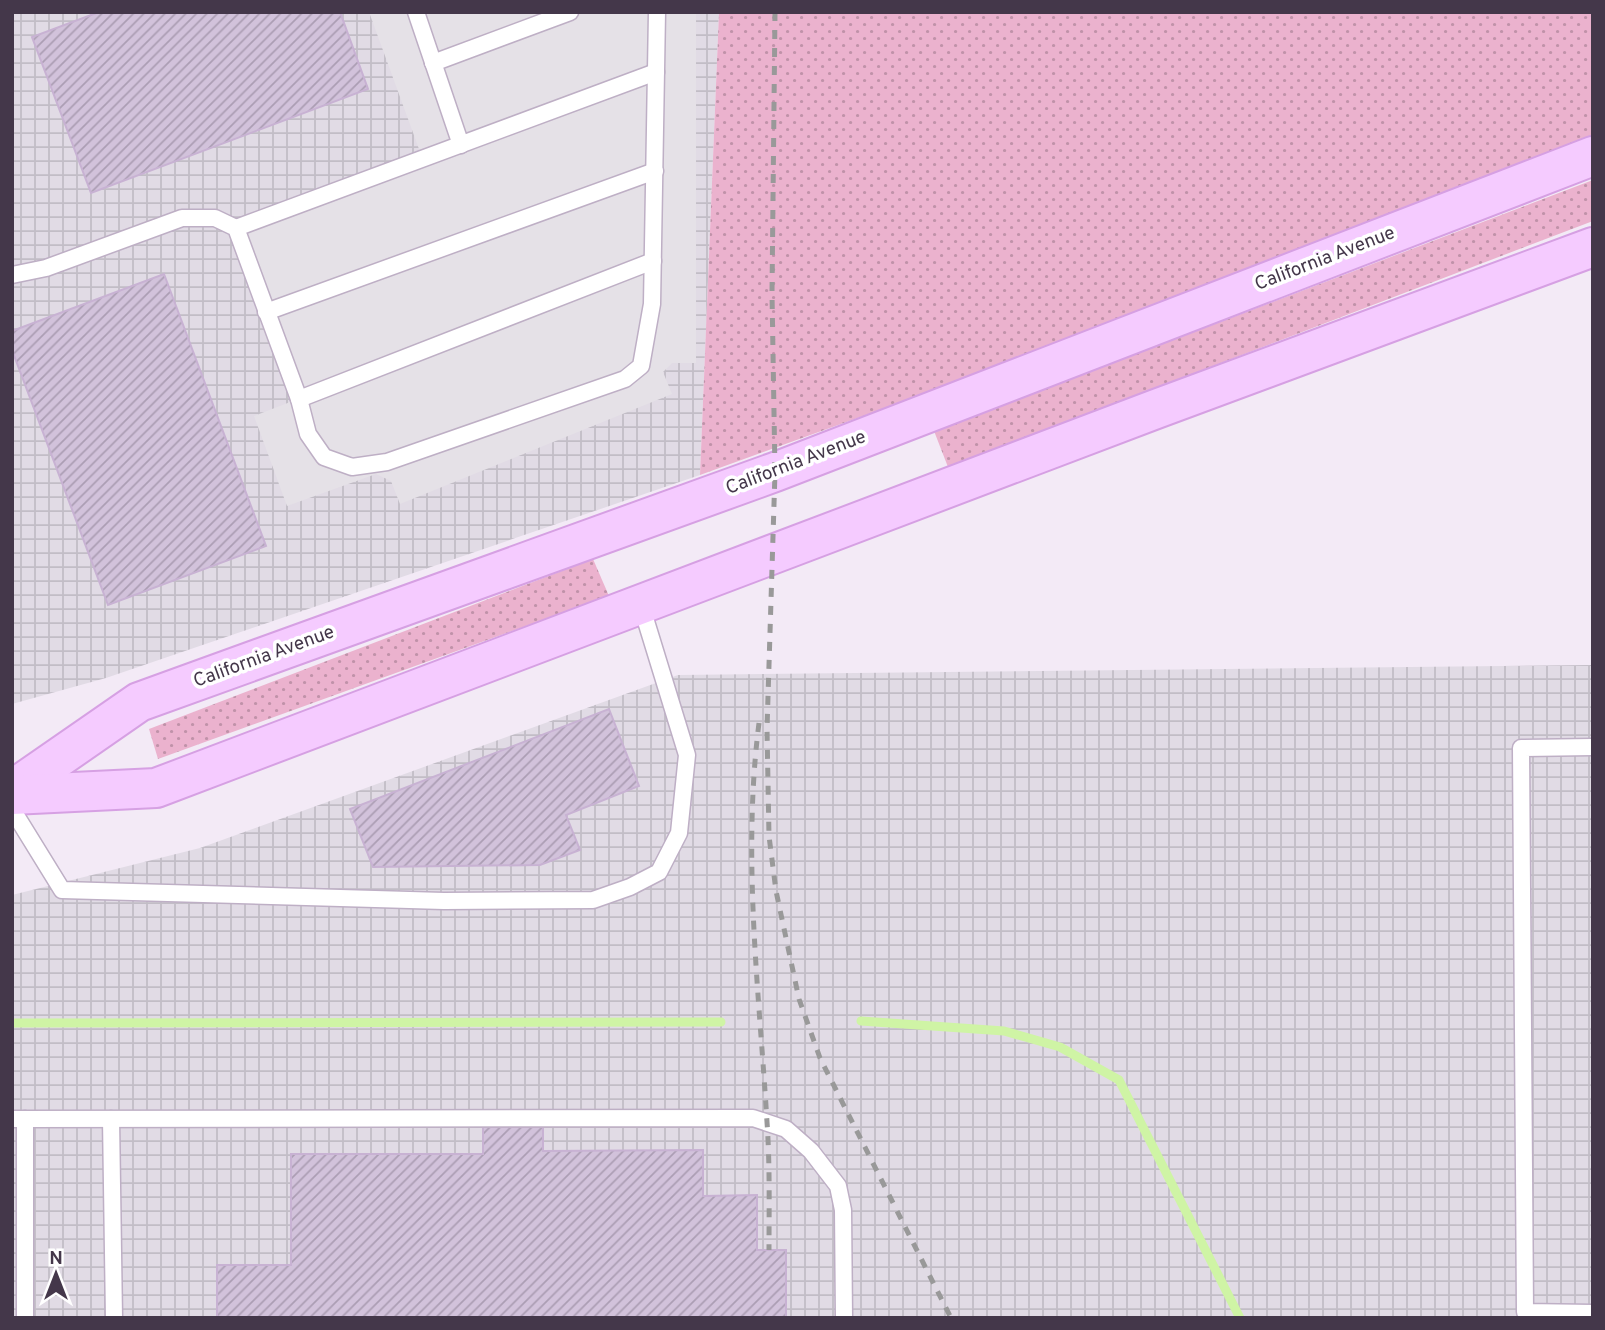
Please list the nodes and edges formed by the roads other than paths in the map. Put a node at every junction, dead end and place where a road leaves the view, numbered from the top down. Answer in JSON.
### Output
{"nodes":[{"id":1,"x":416,"y":12,"type":"edge"},
{"id":2,"x":570,"y":12,"type":"edge"},
{"id":3,"x":657,"y":12,"type":"edge"},
{"id":4,"x":433,"y":63,"type":"junction"},
{"id":5,"x":656,"y":72,"type":"junction"},
{"id":6,"x":461,"y":145,"type":"junction"},
{"id":7,"x":1593,"y":156,"type":"edge"},
{"id":8,"x":654,"y":171,"type":"junction"},
{"id":9,"x":236,"y":228,"type":"junction"},
{"id":10,"x":1593,"y":247,"type":"edge"},
{"id":11,"x":653,"y":261,"type":"junction"},
{"id":12,"x":12,"y":275,"type":"edge"},
{"id":13,"x":265,"y":312,"type":"junction"},
{"id":14,"x":299,"y":399,"type":"junction"},
{"id":15,"x":641,"y":604,"type":"junction"},
{"id":16,"x":1593,"y":747,"type":"edge"},
{"id":17,"x":12,"y":790,"type":"edge"},
{"id":18,"x":12,"y":795,"type":"edge"},
{"id":19,"x":12,"y":809,"type":"edge"},
{"id":20,"x":19,"y":1119,"type":"edge"},
{"id":21,"x":111,"y":1119,"type":"junction"},
{"id":22,"x":1593,"y":1313,"type":"edge"},
{"id":23,"x":24,"y":1318,"type":"edge"},
{"id":24,"x":114,"y":1318,"type":"edge"},
{"id":25,"x":844,"y":1318,"type":"edge"}],
"edges":[{"from":1,"to":4,"type":"lane"},
{"from":2,"to":4,"type":"lane"},
{"from":3,"to":5,"type":"lane"},
{"from":4,"to":6,"type":"lane"},
{"from":5,"to":6,"type":"lane"},
{"from":5,"to":8,"type":"lane"},
{"from":6,"to":9,"type":"lane"},
{"from":7,"to":17,"type":"main road","name":"California Avenue"},
{"from":8,"to":11,"type":"lane"},
{"from":8,"to":13,"type":"lane"},
{"from":9,"to":12,"type":"lane"},
{"from":9,"to":13,"type":"lane"},
{"from":10,"to":15,"type":"main road"},
{"from":11,"to":14,"type":"lane"},
{"from":11,"to":14,"type":"lane"},
{"from":13,"to":14,"type":"lane"},
{"from":15,"to":18,"type":"main road"},
{"from":15,"to":19,"type":"lane"},
{"from":16,"to":22,"type":"lane"},
{"from":20,"to":21,"type":"lane"},
{"from":20,"to":23,"type":"lane"},
{"from":21,"to":24,"type":"lane"},
{"from":21,"to":25,"type":"lane"}]}
